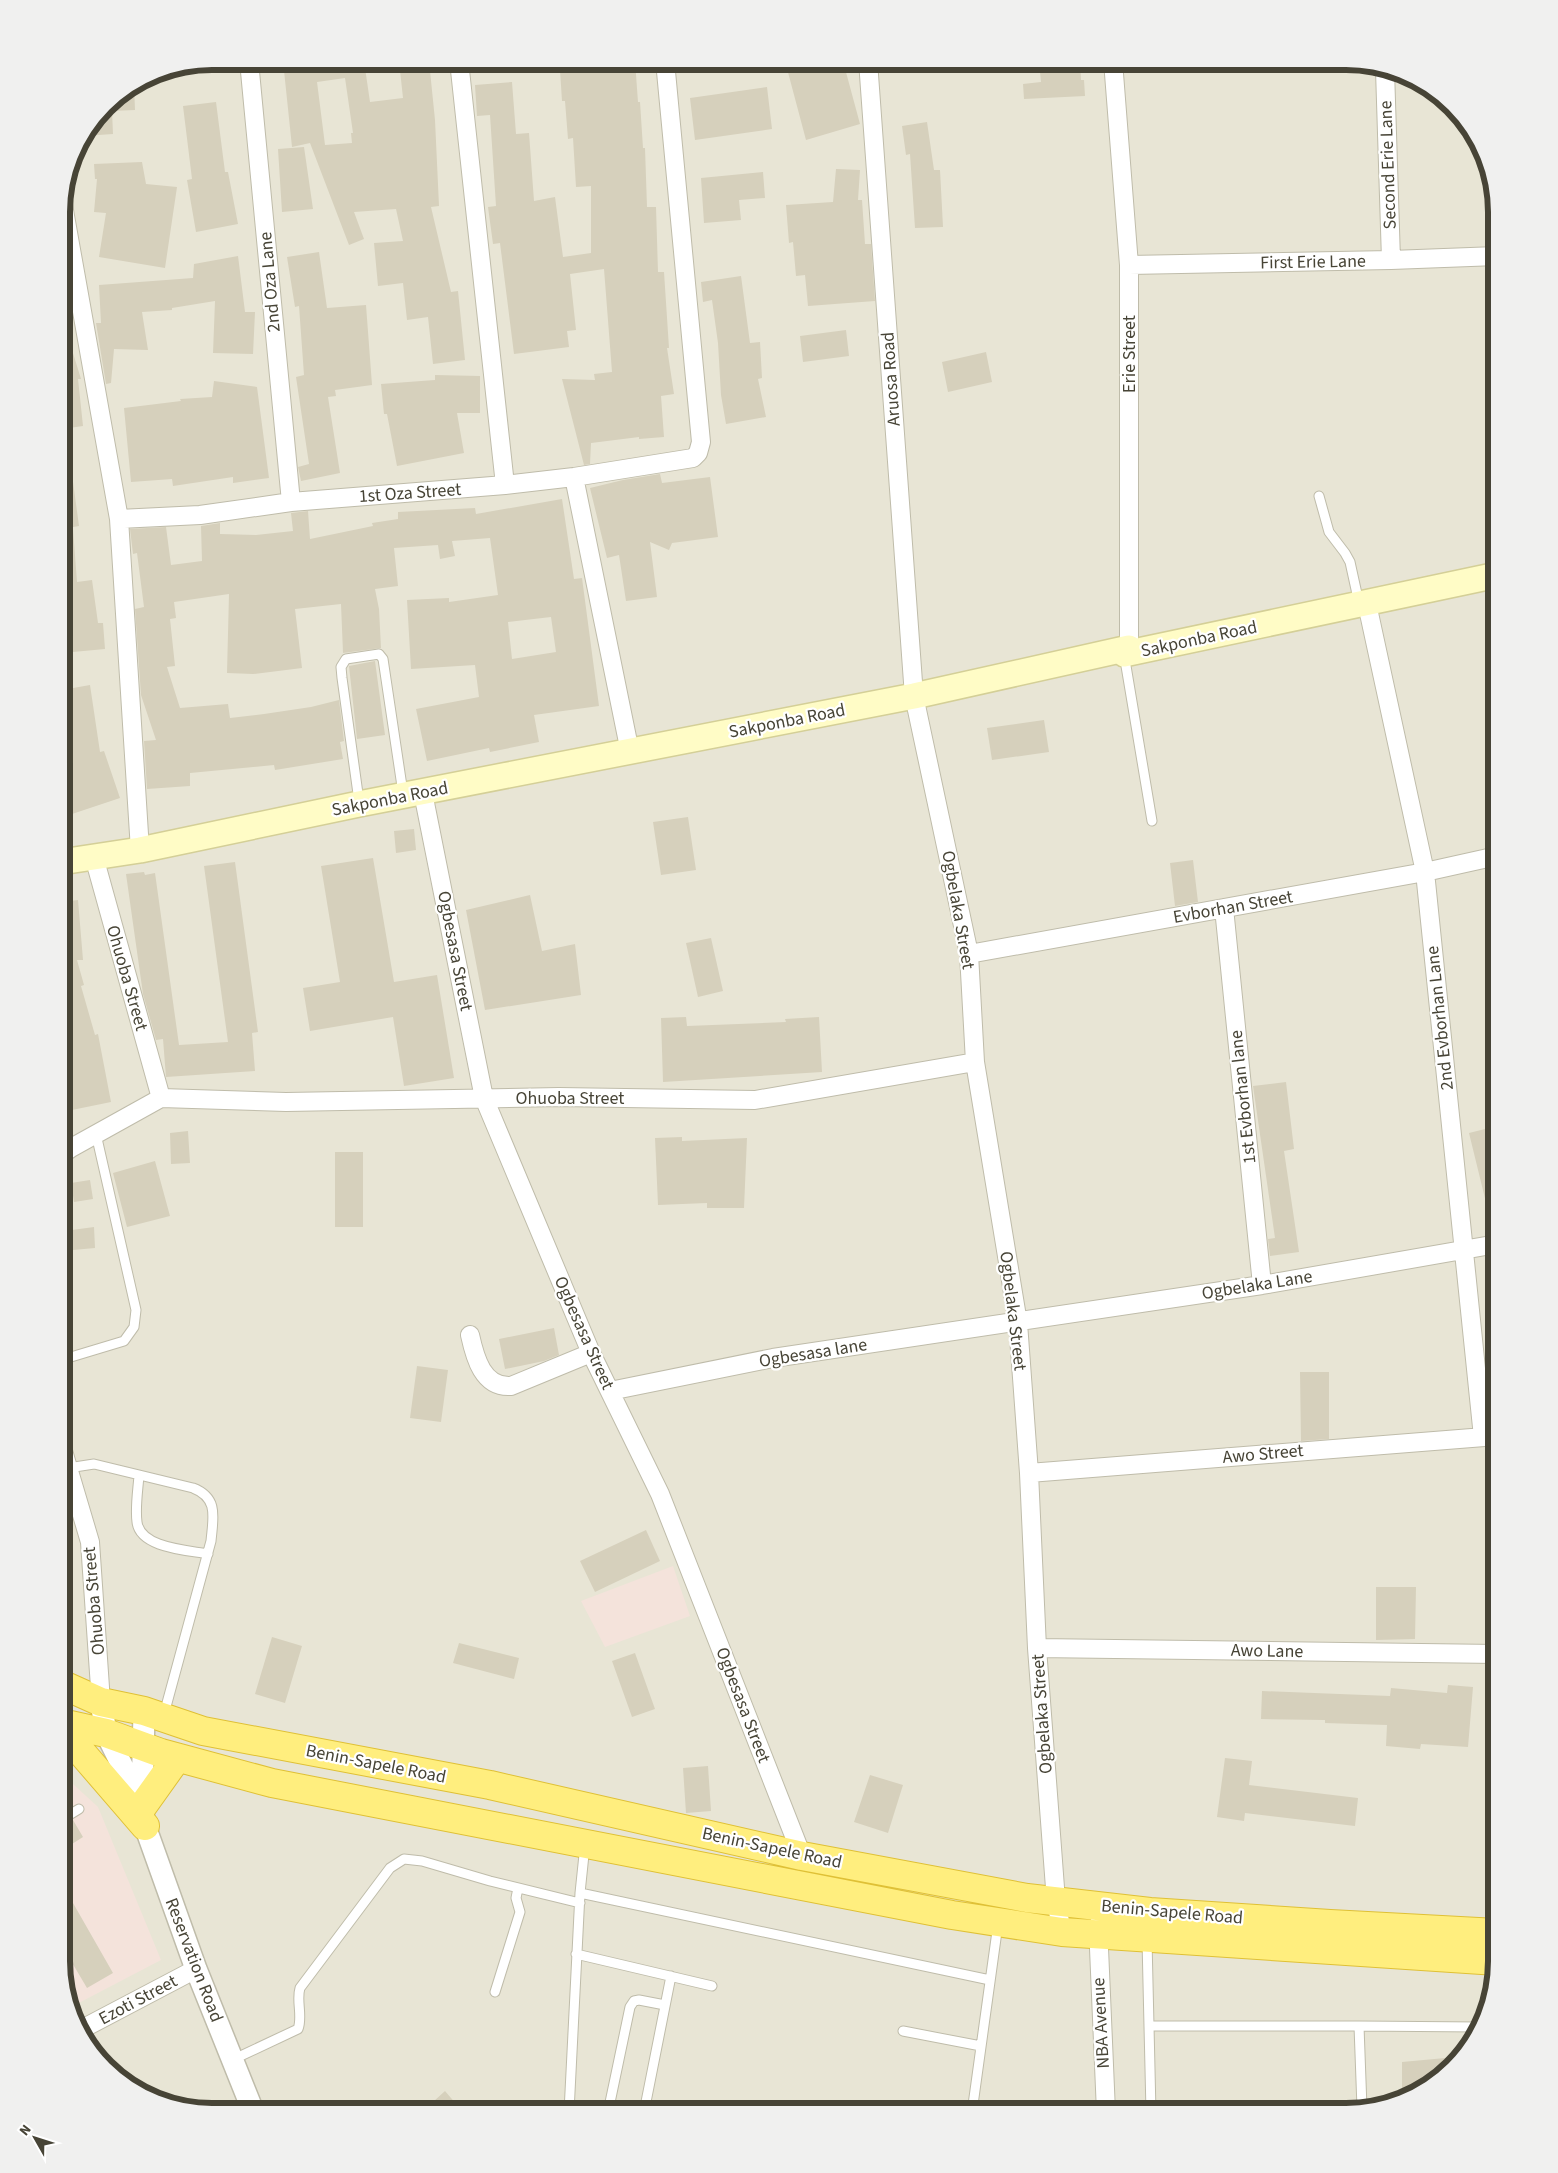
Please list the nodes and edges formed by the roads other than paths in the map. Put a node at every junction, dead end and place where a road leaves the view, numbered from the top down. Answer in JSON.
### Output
{"nodes":[{"id":1,"x":250,"y":70,"type":"edge"},
{"id":2,"x":460,"y":70,"type":"edge"},
{"id":3,"x":666,"y":70,"type":"edge"},
{"id":4,"x":869,"y":70,"type":"edge"},
{"id":5,"x":1114,"y":70,"type":"edge"},
{"id":6,"x":1385,"y":76,"type":"edge"},
{"id":7,"x":70,"y":244,"type":"edge"},
{"id":8,"x":1488,"y":256,"type":"edge"},
{"id":9,"x":1391,"y":260,"type":"junction"},
{"id":10,"x":1129,"y":265,"type":"junction"},
{"id":11,"x":574,"y":477,"type":"junction"},
{"id":12,"x":505,"y":485,"type":"junction"},
{"id":13,"x":1319,"y":496,"type":"dead end"},
{"id":14,"x":291,"y":502,"type":"junction"},
{"id":15,"x":119,"y":519,"type":"junction"},
{"id":16,"x":1488,"y":577,"type":"edge"},
{"id":17,"x":1363,"y":604,"type":"junction"},
{"id":18,"x":1127,"y":651,"type":"junction"},
{"id":19,"x":914,"y":696,"type":"junction"},
{"id":20,"x":630,"y":752,"type":"junction"},
{"id":21,"x":413,"y":795,"type":"junction"},
{"id":22,"x":359,"y":804,"type":"junction"},
{"id":23,"x":1152,"y":821,"type":"dead end"},
{"id":24,"x":140,"y":850,"type":"junction"},
{"id":25,"x":94,"y":857,"type":"junction"},
{"id":26,"x":1488,"y":858,"type":"edge"},
{"id":27,"x":70,"y":861,"type":"edge"},
{"id":28,"x":1425,"y":872,"type":"junction"},
{"id":29,"x":1224,"y":908,"type":"junction"},
{"id":30,"x":969,"y":954,"type":"junction"},
{"id":31,"x":975,"y":1062,"type":"junction"},
{"id":32,"x":161,"y":1098,"type":"junction"},
{"id":33,"x":484,"y":1098,"type":"junction"},
{"id":34,"x":96,"y":1134,"type":"junction"},
{"id":35,"x":70,"y":1150,"type":"edge"},
{"id":36,"x":1488,"y":1246,"type":"edge"},
{"id":37,"x":1463,"y":1250,"type":"junction"},
{"id":38,"x":1262,"y":1285,"type":"junction"},
{"id":39,"x":1018,"y":1323,"type":"junction"},
{"id":40,"x":470,"y":1335,"type":"dead end"},
{"id":41,"x":590,"y":1353,"type":"junction"},
{"id":42,"x":70,"y":1357,"type":"edge"},
{"id":43,"x":610,"y":1391,"type":"junction"},
{"id":44,"x":1488,"y":1422,"type":"edge"},
{"id":45,"x":1488,"y":1436,"type":"edge"},
{"id":46,"x":70,"y":1468,"type":"edge"},
{"id":47,"x":1029,"y":1473,"type":"junction"},
{"id":48,"x":70,"y":1475,"type":"edge"},
{"id":49,"x":139,"y":1475,"type":"junction"},
{"id":50,"x":208,"y":1554,"type":"junction"},
{"id":51,"x":1037,"y":1648,"type":"junction"},
{"id":52,"x":1488,"y":1654,"type":"edge"},
{"id":53,"x":70,"y":1688,"type":"edge"},
{"id":54,"x":101,"y":1702,"type":"junction"},
{"id":55,"x":154,"y":1714,"type":"junction"},
{"id":56,"x":70,"y":1726,"type":"edge"},
{"id":57,"x":106,"y":1733,"type":"junction"},
{"id":58,"x":70,"y":1736,"type":"edge"},
{"id":59,"x":143,"y":1746,"type":"junction"},
{"id":60,"x":177,"y":1758,"type":"junction"},
{"id":61,"x":80,"y":1809,"type":"dead end"},
{"id":62,"x":70,"y":1815,"type":"edge"},
{"id":63,"x":144,"y":1817,"type":"junction"},
{"id":64,"x":585,"y":1842,"type":"junction"},
{"id":65,"x":802,"y":1856,"type":"junction"},
{"id":66,"x":518,"y":1888,"type":"junction"},
{"id":67,"x":580,"y":1893,"type":"junction"},
{"id":68,"x":1056,"y":1901,"type":"junction"},
{"id":69,"x":580,"y":1903,"type":"junction"},
{"id":70,"x":1100,"y":1906,"type":"junction"},
{"id":71,"x":998,"y":1922,"type":"junction"},
{"id":72,"x":1062,"y":1932,"type":"junction"},
{"id":73,"x":1488,"y":1933,"type":"edge"},
{"id":74,"x":1097,"y":1934,"type":"junction"},
{"id":75,"x":1147,"y":1937,"type":"junction"},
{"id":76,"x":576,"y":1954,"type":"junction"},
{"id":77,"x":1488,"y":1960,"type":"edge"},
{"id":78,"x":196,"y":1969,"type":"junction"},
{"id":79,"x":671,"y":1976,"type":"junction"},
{"id":80,"x":990,"y":1980,"type":"junction"},
{"id":81,"x":712,"y":1986,"type":"dead end"},
{"id":82,"x":496,"y":1992,"type":"dead end"},
{"id":83,"x":665,"y":2005,"type":"junction"},
{"id":84,"x":1150,"y":2026,"type":"junction"},
{"id":85,"x":1359,"y":2026,"type":"junction"},
{"id":86,"x":86,"y":2027,"type":"edge"},
{"id":87,"x":1471,"y":2027,"type":"edge"},
{"id":88,"x":903,"y":2031,"type":"dead end"},
{"id":89,"x":981,"y":2046,"type":"junction"},
{"id":90,"x":232,"y":2060,"type":"junction"},
{"id":91,"x":1362,"y":2102,"type":"edge"},
{"id":92,"x":249,"y":2103,"type":"edge"},
{"id":93,"x":569,"y":2103,"type":"edge"},
{"id":94,"x":610,"y":2103,"type":"edge"},
{"id":95,"x":646,"y":2103,"type":"edge"},
{"id":96,"x":973,"y":2103,"type":"edge"},
{"id":97,"x":1106,"y":2103,"type":"edge"},
{"id":98,"x":1151,"y":2103,"type":"edge"}],
"edges":[{"from":1,"to":14,"type":"street","name":"2nd Oza Lane"},
{"from":2,"to":12,"type":"street"},
{"from":3,"to":11,"type":"street","name":"1st Oza Street"},
{"from":4,"to":19,"type":"street","name":"Aruosa Road"},
{"from":5,"to":10,"type":"street","name":"Erie Street"},
{"from":6,"to":9,"type":"street","name":"Second Erie Lane"},
{"from":7,"to":15,"type":"street"},
{"from":8,"to":9,"type":"street","name":"First Erie Lane"},
{"from":9,"to":10,"type":"street","name":"First Erie Lane"},
{"from":10,"to":18,"type":"street","name":"Erie Street"},
{"from":11,"to":12,"type":"street","name":"1st Oza Street"},
{"from":11,"to":20,"type":"street"},
{"from":12,"to":14,"type":"street","name":"1st Oza Street"},
{"from":13,"to":17,"type":"lane"},
{"from":14,"to":15,"type":"street","name":"1st Oza Street"},
{"from":15,"to":24,"type":"street"},
{"from":16,"to":17,"type":"main road","name":"Sakponba Road"},
{"from":17,"to":18,"type":"main road","name":"Sakponba Road"},
{"from":17,"to":28,"type":"street","name":"2nd Evborhan Lane"},
{"from":18,"to":19,"type":"main road","name":"Sakponba Road"},
{"from":18,"to":23,"type":"lane"},
{"from":19,"to":20,"type":"main road","name":"Sakponba Road"},
{"from":19,"to":30,"type":"street","name":"Ogbelaka Street"},
{"from":20,"to":21,"type":"main road","name":"Sakponba Road"},
{"from":21,"to":22,"type":"main road","name":"Sakponba Road"},
{"from":21,"to":22,"type":"lane"},
{"from":21,"to":33,"type":"street","name":"Ogbesasa Street"},
{"from":22,"to":24,"type":"main road","name":"Sakponba Road"},
{"from":24,"to":25,"type":"main road","name":"Sakponba Road"},
{"from":25,"to":27,"type":"main road","name":"Sakponba Road"},
{"from":25,"to":32,"type":"street","name":"Ohuoba Street"},
{"from":26,"to":28,"type":"street","name":"Evborhan Street"},
{"from":28,"to":29,"type":"street","name":"Evborhan Street"},
{"from":28,"to":37,"type":"street","name":"2nd Evborhan Lane"},
{"from":29,"to":30,"type":"street","name":"Evborhan Street"},
{"from":29,"to":38,"type":"street","name":"1st Evborhan lane"},
{"from":30,"to":31,"type":"street","name":"Ogbelaka Street"},
{"from":31,"to":33,"type":"street","name":"Ohuoba Street"},
{"from":31,"to":39,"type":"street","name":"Ogbelaka Street"},
{"from":32,"to":33,"type":"street","name":"Ohuoba Street"},
{"from":32,"to":34,"type":"street"},
{"from":33,"to":41,"type":"street","name":"Ogbesasa Street"},
{"from":34,"to":35,"type":"street"},
{"from":34,"to":42,"type":"lane"},
{"from":36,"to":37,"type":"street","name":"Ogbelaka Lane"},
{"from":37,"to":38,"type":"street","name":"Ogbelaka Lane"},
{"from":37,"to":44,"type":"street","name":"2nd Evborhan Lane"},
{"from":38,"to":39,"type":"street","name":"Ogbelaka Lane"},
{"from":39,"to":43,"type":"street","name":"Ogbesasa lane"},
{"from":39,"to":47,"type":"street","name":"Ogbelaka Street"},
{"from":40,"to":41,"type":"street"},
{"from":41,"to":43,"type":"street","name":"Ogbesasa Street"},
{"from":43,"to":65,"type":"street","name":"Ogbesasa Street"},
{"from":45,"to":47,"type":"street","name":"Awo Street"},
{"from":46,"to":49,"type":"lane"},
{"from":47,"to":51,"type":"street","name":"Ogbelaka Street"},
{"from":48,"to":54,"type":"street","name":"Ohuoba Street"},
{"from":49,"to":50,"type":"lane"},
{"from":49,"to":50,"type":"lane"},
{"from":50,"to":55,"type":"lane"},
{"from":51,"to":52,"type":"street","name":"Awo Lane"},
{"from":51,"to":68,"type":"street","name":"Ogbelaka Street"},
{"from":53,"to":54,"type":"highway","name":"Benin-Sapele Road"},
{"from":54,"to":55,"type":"highway","name":"Benin-Sapele Road"},
{"from":54,"to":57,"type":"street","name":"Reservation Road"},
{"from":55,"to":59,"type":"street","name":"Reservation Road"},
{"from":55,"to":65,"type":"highway","name":"Benin-Sapele Road"},
{"from":56,"to":57,"type":"highway","name":"Benin-Sapele Road"},
{"from":57,"to":59,"type":"highway","name":"Benin-Sapele Road"},
{"from":57,"to":63,"type":"street","name":"Reservation Road"},
{"from":58,"to":63,"type":"highway"},
{"from":59,"to":60,"type":"highway","name":"Benin-Sapele Road"},
{"from":59,"to":63,"type":"street","name":"Reservation Road"},
{"from":60,"to":63,"type":"highway"},
{"from":60,"to":64,"type":"highway","name":"Benin-Sapele Road"},
{"from":61,"to":62,"type":"lane"},
{"from":63,"to":78,"type":"street","name":"Reservation Road"},
{"from":64,"to":67,"type":"lane"},
{"from":64,"to":71,"type":"highway","name":"Benin-Sapele Road"},
{"from":65,"to":68,"type":"highway","name":"Benin-Sapele Road"},
{"from":66,"to":69,"type":"lane"},
{"from":66,"to":82,"type":"lane"},
{"from":66,"to":90,"type":"lane"},
{"from":67,"to":69,"type":"lane"},
{"from":67,"to":80,"type":"lane"},
{"from":68,"to":70,"type":"highway","name":"Benin-Sapele Road"},
{"from":68,"to":72,"type":"street","name":"Ogbelaka Street"},
{"from":69,"to":76,"type":"lane"},
{"from":70,"to":73,"type":"highway","name":"Benin-Sapele Road"},
{"from":70,"to":74,"type":"street","name":"NBA Avenue"},
{"from":71,"to":72,"type":"highway","name":"Benin-Sapele Road"},
{"from":71,"to":80,"type":"lane"},
{"from":72,"to":74,"type":"highway","name":"Benin-Sapele Road"},
{"from":74,"to":75,"type":"highway","name":"Benin-Sapele Road"},
{"from":74,"to":97,"type":"street","name":"NBA Avenue"},
{"from":75,"to":77,"type":"highway","name":"Benin-Sapele Road"},
{"from":75,"to":84,"type":"lane"},
{"from":76,"to":79,"type":"lane"},
{"from":76,"to":93,"type":"lane"},
{"from":78,"to":86,"type":"street","name":"Ezoti Street"},
{"from":78,"to":90,"type":"street","name":"Reservation Road"},
{"from":79,"to":81,"type":"lane"},
{"from":79,"to":83,"type":"lane"},
{"from":80,"to":89,"type":"lane"},
{"from":83,"to":94,"type":"lane"},
{"from":83,"to":95,"type":"lane"},
{"from":84,"to":85,"type":"lane"},
{"from":84,"to":98,"type":"lane"},
{"from":85,"to":87,"type":"lane"},
{"from":85,"to":91,"type":"lane"},
{"from":88,"to":89,"type":"lane"},
{"from":89,"to":96,"type":"lane"},
{"from":90,"to":92,"type":"street","name":"Reservation Road"}]}
